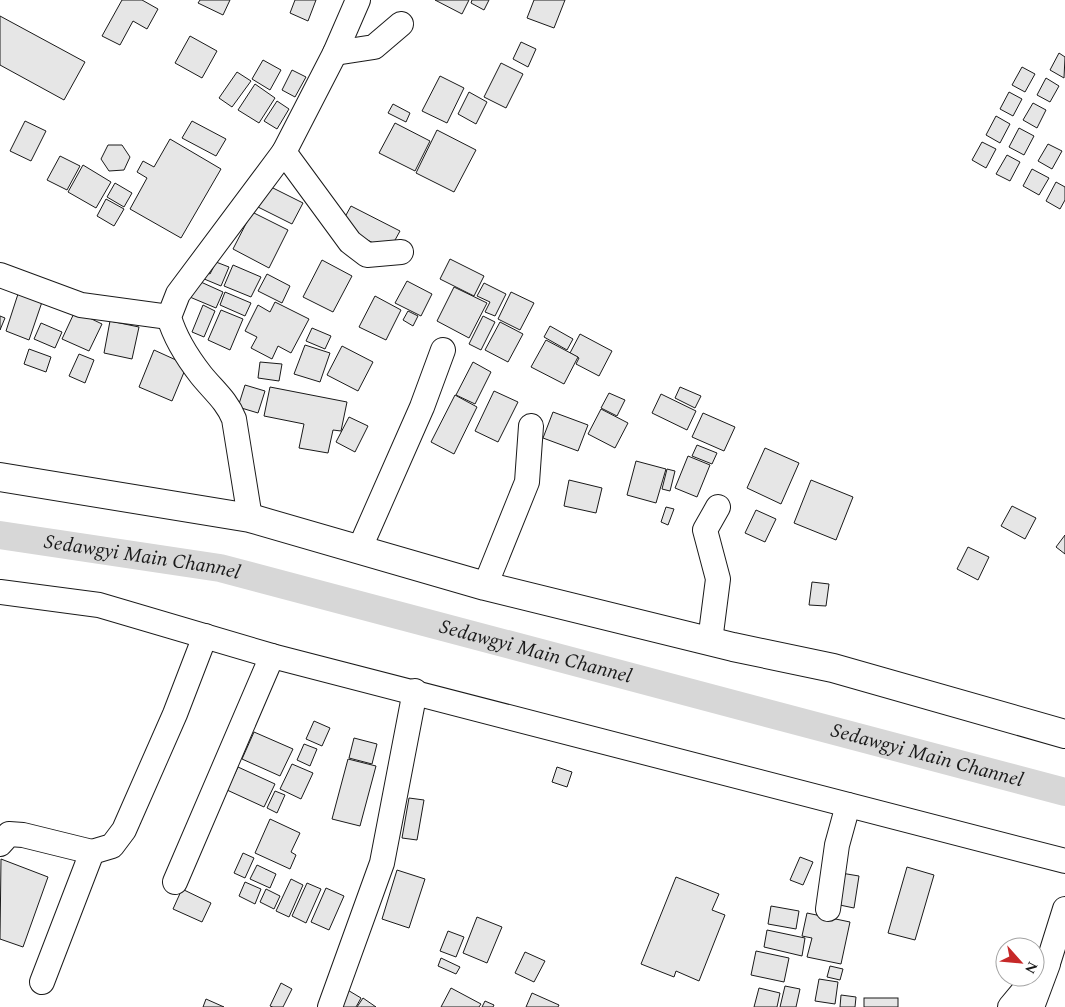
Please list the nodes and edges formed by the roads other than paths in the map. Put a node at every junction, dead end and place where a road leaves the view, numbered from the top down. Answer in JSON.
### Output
{"nodes":[{"id":1,"x":358,"y":0,"type":"edge"},
{"id":2,"x":401,"y":24,"type":"dead end"},
{"id":3,"x":335,"y":53,"type":"junction"},
{"id":4,"x":284,"y":152,"type":"junction"},
{"id":5,"x":401,"y":252,"type":"dead end"},
{"id":6,"x":0,"y":276,"type":"edge"},
{"id":7,"x":169,"y":317,"type":"junction"},
{"id":8,"x":444,"y":350,"type":"dead end"},
{"id":9,"x":531,"y":426,"type":"dead end"},
{"id":10,"x":0,"y":477,"type":"edge"},
{"id":11,"x":718,"y":507,"type":"dead end"},
{"id":12,"x":250,"y":518,"type":"junction"},
{"id":13,"x":359,"y":550,"type":"junction"},
{"id":14,"x":484,"y":586,"type":"junction"},
{"id":15,"x":0,"y":592,"type":"edge"},
{"id":16,"x":205,"y":636,"type":"junction"},
{"id":17,"x":710,"y":641,"type":"junction"},
{"id":18,"x":272,"y":656,"type":"junction"},
{"id":19,"x":415,"y":691,"type":"junction"},
{"id":20,"x":1065,"y":734,"type":"edge"},
{"id":21,"x":848,"y":804,"type":"junction"},
{"id":22,"x":3,"y":837,"type":"edge"},
{"id":23,"x":92,"y":852,"type":"junction"},
{"id":24,"x":1065,"y":861,"type":"edge"},
{"id":25,"x":175,"y":882,"type":"dead end"},
{"id":26,"x":828,"y":909,"type":"dead end"},
{"id":27,"x":1065,"y":909,"type":"edge"},
{"id":28,"x":1045,"y":959,"type":"edge"},
{"id":29,"x":42,"y":982,"type":"dead end"},
{"id":30,"x":1027,"y":987,"type":"edge"},
{"id":31,"x":1036,"y":987,"type":"edge"},
{"id":32,"x":330,"y":1007,"type":"edge"},
{"id":33,"x":1010,"y":1007,"type":"edge"},
{"id":34,"x":1032,"y":1007,"type":"edge"}],
"edges":[{"from":1,"to":3,"type":"street"},
{"from":2,"to":3,"type":"street"},
{"from":3,"to":4,"type":"street"},
{"from":4,"to":5,"type":"street"},
{"from":4,"to":7,"type":"street"},
{"from":6,"to":7,"type":"street"},
{"from":7,"to":12,"type":"street"},
{"from":8,"to":13,"type":"street"},
{"from":9,"to":14,"type":"street"},
{"from":10,"to":12,"type":"street"},
{"from":11,"to":17,"type":"street"},
{"from":12,"to":13,"type":"street"},
{"from":13,"to":14,"type":"street"},
{"from":14,"to":17,"type":"street"},
{"from":15,"to":16,"type":"street"},
{"from":16,"to":18,"type":"street"},
{"from":16,"to":23,"type":"street"},
{"from":17,"to":20,"type":"street"},
{"from":18,"to":19,"type":"street"},
{"from":18,"to":25,"type":"street"},
{"from":19,"to":21,"type":"street"},
{"from":19,"to":32,"type":"street"},
{"from":21,"to":24,"type":"street"},
{"from":21,"to":26,"type":"street"},
{"from":22,"to":23,"type":"street"},
{"from":23,"to":29,"type":"street"},
{"from":27,"to":28,"type":"street"},
{"from":30,"to":33,"type":"street"},
{"from":31,"to":34,"type":"street"}]}
